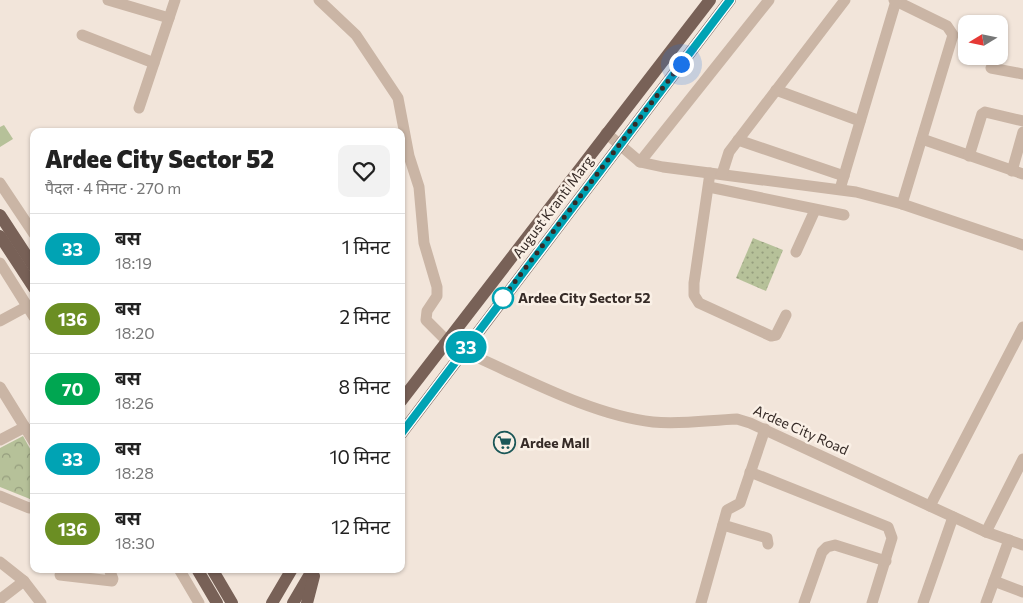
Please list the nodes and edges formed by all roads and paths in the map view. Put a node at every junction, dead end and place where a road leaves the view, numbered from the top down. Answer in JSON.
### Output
{"nodes":[{"id":1,"x":108,"y":0,"type":"edge"},
{"id":2,"x":175,"y":0,"type":"edge"},
{"id":3,"x":319,"y":0,"type":"edge"},
{"id":4,"x":710,"y":0,"type":"edge"},
{"id":5,"x":730,"y":0,"type":"edge"},
{"id":6,"x":769,"y":0,"type":"edge"},
{"id":7,"x":845,"y":0,"type":"edge"},
{"id":8,"x":895,"y":0,"type":"edge"},
{"id":9,"x":169,"y":18,"type":"junction"},
{"id":10,"x":82,"y":35,"type":"dead end"},
{"id":11,"x":154,"y":63,"type":"junction"},
{"id":12,"x":991,"y":68,"type":"dead end"},
{"id":13,"x":1023,"y":74,"type":"edge"},
{"id":14,"x":776,"y":90,"type":"junction"},
{"id":15,"x":139,"y":108,"type":"dead end"},
{"id":16,"x":1023,"y":121,"type":"edge"},
{"id":17,"x":860,"y":122,"type":"junction"},
{"id":18,"x":404,"y":128,"type":"edge"},
{"id":19,"x":606,"y":133,"type":"junction"},
{"id":20,"x":1023,"y":133,"type":"edge"},
{"id":21,"x":405,"y":135,"type":"edge"},
{"id":22,"x":922,"y":139,"type":"junction"},
{"id":23,"x":738,"y":140,"type":"junction"},
{"id":24,"x":619,"y":145,"type":"junction"},
{"id":25,"x":970,"y":156,"type":"junction"},
{"id":26,"x":640,"y":162,"type":"junction"},
{"id":27,"x":1018,"y":172,"type":"edge"},
{"id":28,"x":716,"y":174,"type":"junction"},
{"id":29,"x":844,"y":176,"type":"junction"},
{"id":30,"x":0,"y":183,"type":"edge"},
{"id":31,"x":709,"y":187,"type":"junction"},
{"id":32,"x":840,"y":189,"type":"junction"},
{"id":33,"x":10,"y":198,"type":"junction"},
{"id":34,"x":902,"y":204,"type":"junction"},
{"id":35,"x":0,"y":205,"type":"edge"},
{"id":36,"x":815,"y":210,"type":"junction"},
{"id":37,"x":0,"y":215,"type":"edge"},
{"id":38,"x":844,"y":215,"type":"dead end"},
{"id":39,"x":30,"y":228,"type":"edge"},
{"id":40,"x":0,"y":236,"type":"edge"},
{"id":41,"x":1023,"y":245,"type":"edge"},
{"id":42,"x":796,"y":252,"type":"dead end"},
{"id":43,"x":30,"y":262,"type":"edge"},
{"id":44,"x":0,"y":263,"type":"edge"},
{"id":45,"x":30,"y":282,"type":"edge"},
{"id":46,"x":28,"y":305,"type":"edge"},
{"id":47,"x":786,"y":315,"type":"dead end"},
{"id":48,"x":0,"y":321,"type":"edge"},
{"id":49,"x":1023,"y":327,"type":"edge"},
{"id":50,"x":447,"y":341,"type":"junction"},
{"id":51,"x":463,"y":351,"type":"junction"},
{"id":52,"x":0,"y":387,"type":"edge"},
{"id":53,"x":405,"y":396,"type":"edge"},
{"id":54,"x":25,"y":427,"type":"junction"},
{"id":55,"x":405,"y":429,"type":"edge"},
{"id":56,"x":765,"y":429,"type":"junction"},
{"id":57,"x":30,"y":435,"type":"edge"},
{"id":58,"x":0,"y":440,"type":"edge"},
{"id":59,"x":1023,"y":459,"type":"edge"},
{"id":60,"x":750,"y":472,"type":"junction"},
{"id":61,"x":0,"y":496,"type":"edge"},
{"id":62,"x":930,"y":506,"type":"junction"},
{"id":63,"x":30,"y":508,"type":"edge"},
{"id":64,"x":953,"y":517,"type":"junction"},
{"id":65,"x":722,"y":526,"type":"junction"},
{"id":66,"x":986,"y":532,"type":"junction"},
{"id":67,"x":1009,"y":540,"type":"junction"},
{"id":68,"x":768,"y":544,"type":"dead end"},
{"id":69,"x":1023,"y":545,"type":"edge"},
{"id":70,"x":886,"y":560,"type":"junction"},
{"id":71,"x":0,"y":562,"type":"edge"},
{"id":72,"x":111,"y":573,"type":"edge"},
{"id":73,"x":181,"y":573,"type":"edge"},
{"id":74,"x":199,"y":573,"type":"edge"},
{"id":75,"x":214,"y":573,"type":"edge"},
{"id":76,"x":290,"y":573,"type":"edge"},
{"id":77,"x":312,"y":573,"type":"edge"},
{"id":78,"x":313,"y":573,"type":"edge"},
{"id":79,"x":60,"y":575,"type":"dead end"},
{"id":80,"x":24,"y":581,"type":"junction"},
{"id":81,"x":994,"y":581,"type":"junction"},
{"id":82,"x":1023,"y":592,"type":"edge"},
{"id":83,"x":3,"y":599,"type":"edge"},
{"id":84,"x":41,"y":603,"type":"edge"},
{"id":85,"x":199,"y":603,"type":"edge"},
{"id":86,"x":217,"y":603,"type":"edge"},
{"id":87,"x":232,"y":603,"type":"edge"},
{"id":88,"x":272,"y":603,"type":"edge"},
{"id":89,"x":293,"y":603,"type":"edge"},
{"id":90,"x":306,"y":603,"type":"edge"},
{"id":91,"x":701,"y":603,"type":"edge"},
{"id":92,"x":804,"y":603,"type":"edge"},
{"id":93,"x":872,"y":603,"type":"edge"},
{"id":94,"x":923,"y":603,"type":"edge"},
{"id":95,"x":986,"y":603,"type":"edge"}],
"edges":[{"from":1,"to":9,"type":"street"},
{"from":2,"to":9,"type":"street"},
{"from":3,"to":18,"type":"street","name":"Ardee City Road"},
{"from":4,"to":19,"type":"main road","name":"August Kranti Marg"},
{"from":5,"to":24,"type":"main road","name":"August Kranti Marg"},
{"from":6,"to":26,"type":"street"},
{"from":7,"to":14,"type":"street"},
{"from":8,"to":17,"type":"street"},
{"from":8,"to":22,"type":"street"},
{"from":9,"to":11,"type":"street"},
{"from":10,"to":11,"type":"street"},
{"from":11,"to":15,"type":"street"},
{"from":12,"to":13,"type":"street"},
{"from":14,"to":17,"type":"street"},
{"from":14,"to":23,"type":"street"},
{"from":16,"to":25,"type":"street"},
{"from":17,"to":29,"type":"street"},
{"from":19,"to":24,"type":"street"},
{"from":19,"to":50,"type":"main road","name":"August Kranti Marg"},
{"from":20,"to":27,"type":"street"},
{"from":21,"to":50,"type":"street","name":"Ardee City Road"},
{"from":22,"to":25,"type":"street"},
{"from":22,"to":34,"type":"street"},
{"from":23,"to":28,"type":"street"},
{"from":23,"to":29,"type":"street"},
{"from":24,"to":26,"type":"street"},
{"from":24,"to":51,"type":"main road","name":"August Kranti Marg"},
{"from":25,"to":27,"type":"street"},
{"from":26,"to":28,"type":"street"},
{"from":28,"to":31,"type":"street"},
{"from":28,"to":32,"type":"street"},
{"from":29,"to":32,"type":"street"},
{"from":30,"to":33,"type":"street"},
{"from":31,"to":36,"type":"street"},
{"from":31,"to":47,"type":"street"},
{"from":32,"to":34,"type":"street"},
{"from":33,"to":35,"type":"street"},
{"from":33,"to":39,"type":"street"},
{"from":34,"to":41,"type":"street"},
{"from":36,"to":38,"type":"street"},
{"from":36,"to":42,"type":"street"},
{"from":37,"to":43,"type":"main road"},
{"from":40,"to":45,"type":"main road"},
{"from":44,"to":46,"type":"street"},
{"from":46,"to":48,"type":"street"},
{"from":49,"to":62,"type":"street"},
{"from":50,"to":51,"type":"street","name":"Ardee City Road"},
{"from":50,"to":53,"type":"main road","name":"August Kranti Marg"},
{"from":51,"to":55,"type":"main road","name":"August Kranti Marg"},
{"from":51,"to":56,"type":"street","name":"Ardee City Road"},
{"from":52,"to":54,"type":"street"},
{"from":54,"to":57,"type":"street"},
{"from":54,"to":58,"type":"street"},
{"from":56,"to":60,"type":"street"},
{"from":56,"to":62,"type":"street","name":"Ardee City Road"},
{"from":59,"to":66,"type":"street"},
{"from":60,"to":65,"type":"street"},
{"from":60,"to":70,"type":"street"},
{"from":61,"to":63,"type":"street"},
{"from":62,"to":64,"type":"street","name":"Ardee City Road"},
{"from":64,"to":66,"type":"street","name":"Ardee City Road"},
{"from":64,"to":94,"type":"street"},
{"from":65,"to":68,"type":"street"},
{"from":65,"to":91,"type":"street"},
{"from":66,"to":67,"type":"street","name":"Ardee City Road"},
{"from":67,"to":69,"type":"street","name":"Ardee City Road"},
{"from":67,"to":81,"type":"street"},
{"from":70,"to":92,"type":"street"},
{"from":70,"to":93,"type":"street"},
{"from":71,"to":80,"type":"street"},
{"from":72,"to":79,"type":"street"},
{"from":73,"to":85,"type":"street"},
{"from":74,"to":86,"type":"main road"},
{"from":75,"to":87,"type":"main road"},
{"from":76,"to":88,"type":"main road"},
{"from":77,"to":89,"type":"main road"},
{"from":78,"to":90,"type":"main road"},
{"from":80,"to":83,"type":"street"},
{"from":80,"to":84,"type":"street"},
{"from":81,"to":82,"type":"street"},
{"from":81,"to":95,"type":"street"}]}
